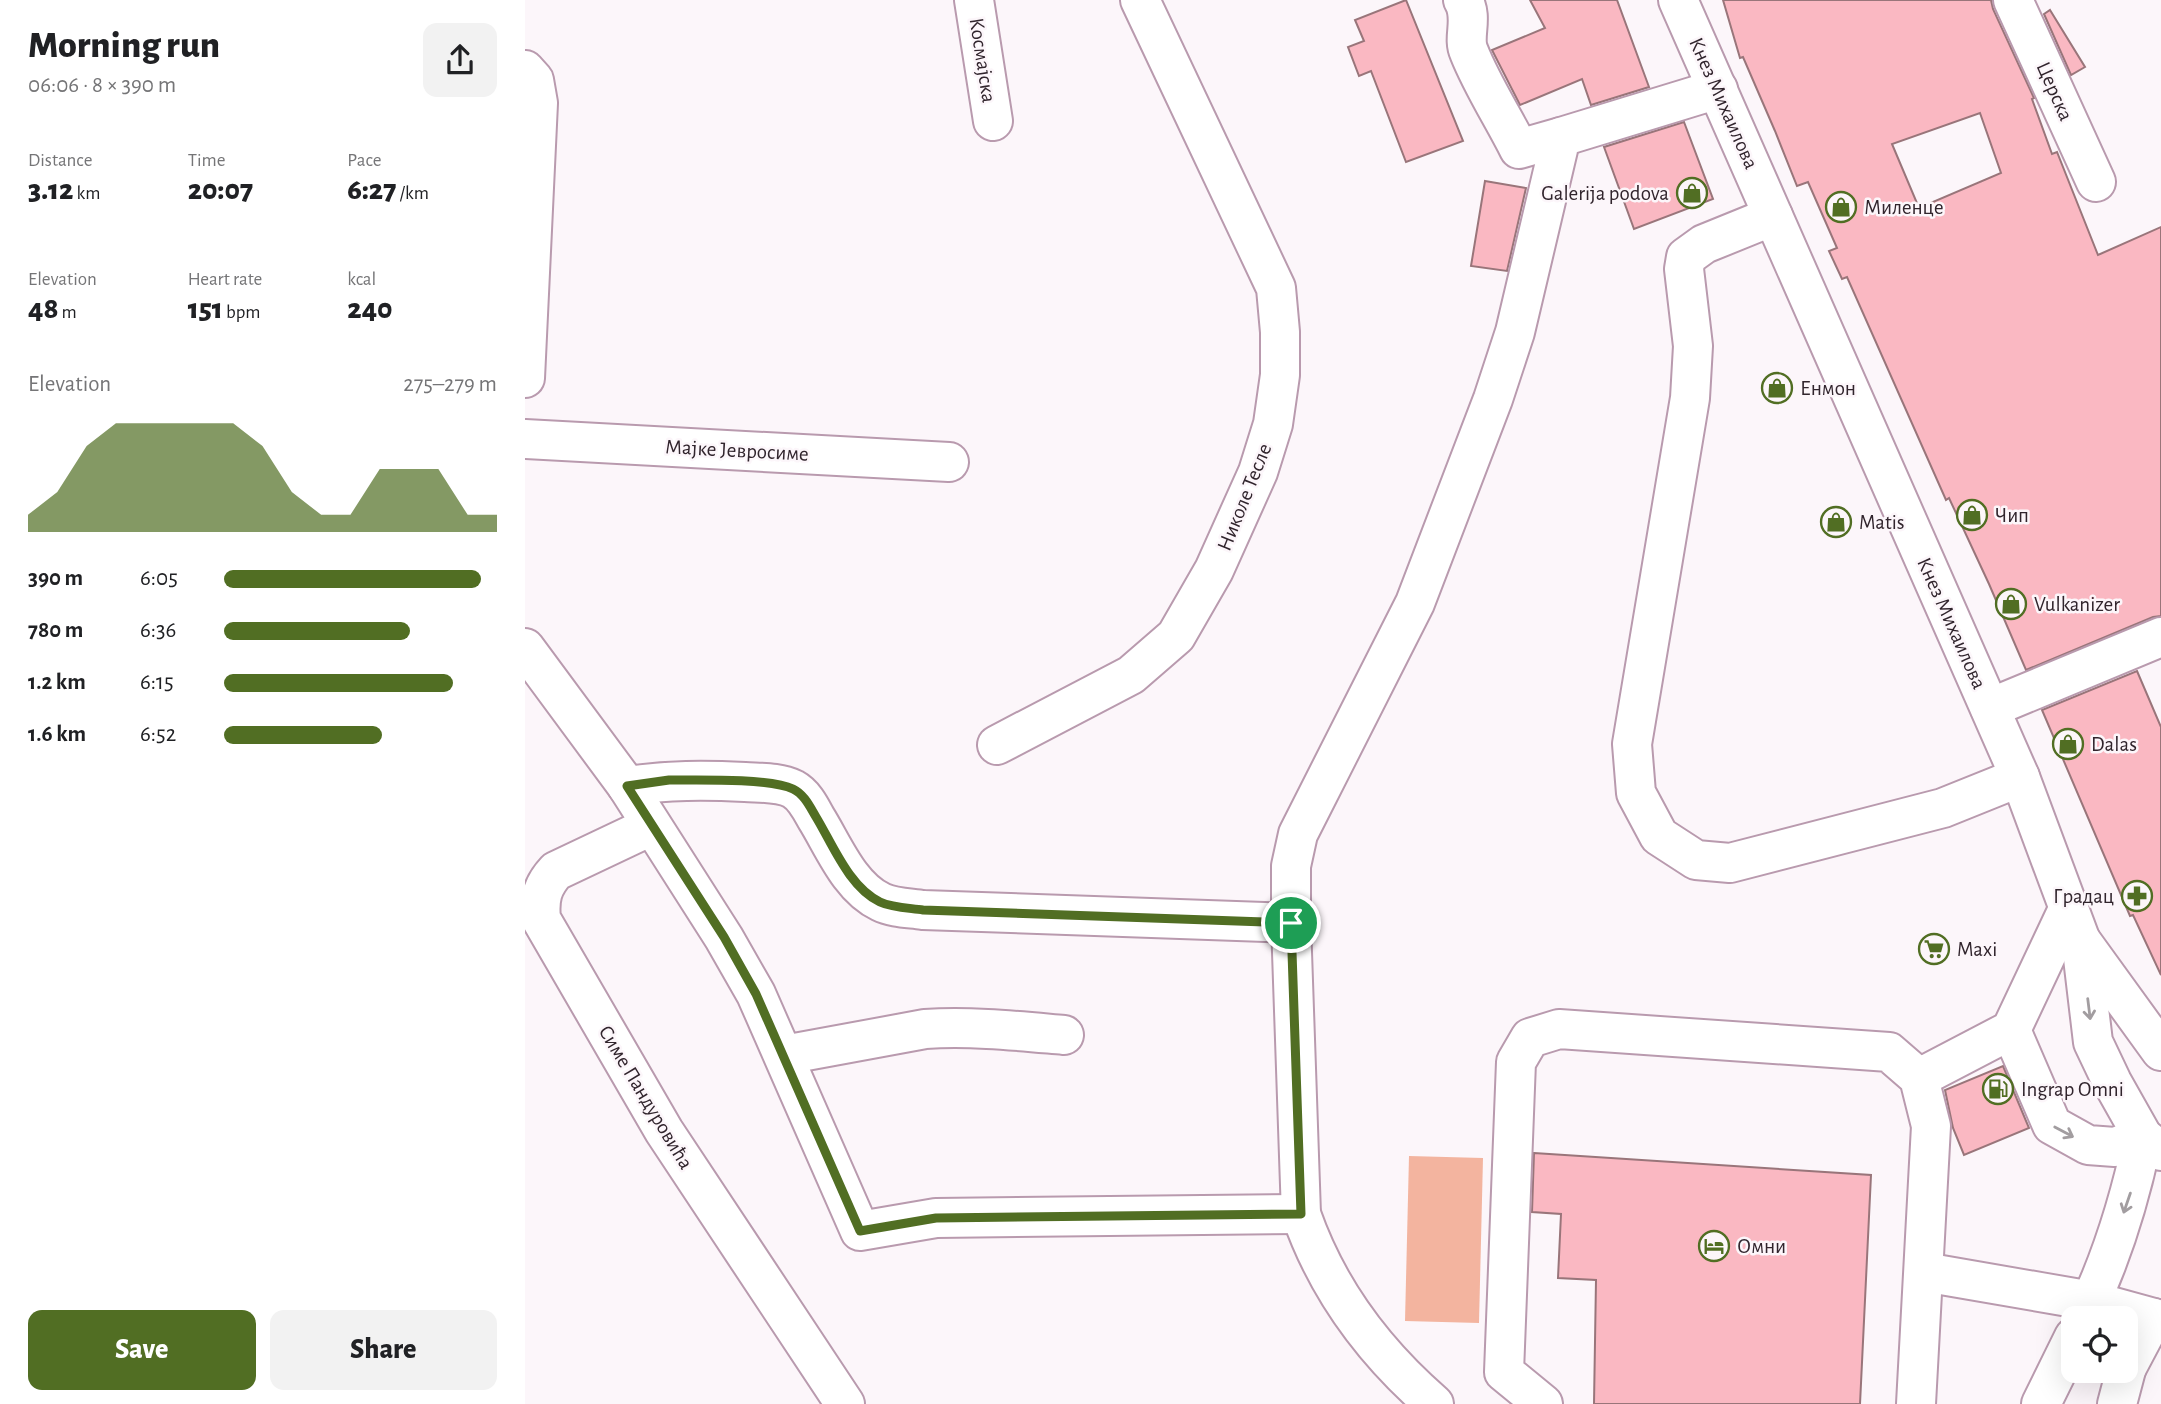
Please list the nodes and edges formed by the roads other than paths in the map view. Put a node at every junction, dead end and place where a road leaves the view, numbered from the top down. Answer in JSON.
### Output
{"nodes":[{"id":1,"x":974,"y":0,"type":"edge"},
{"id":2,"x":1140,"y":0,"type":"edge"},
{"id":3,"x":1463,"y":0,"type":"edge"},
{"id":4,"x":1678,"y":0,"type":"edge"},
{"id":5,"x":2014,"y":0,"type":"edge"},
{"id":6,"x":525,"y":70,"type":"edge"},
{"id":7,"x":1718,"y":89,"type":"junction"},
{"id":8,"x":993,"y":121,"type":"dead end"},
{"id":9,"x":1561,"y":137,"type":"junction"},
{"id":10,"x":2096,"y":183,"type":"dead end"},
{"id":11,"x":1773,"y":216,"type":"junction"},
{"id":12,"x":525,"y":378,"type":"edge"},
{"id":13,"x":525,"y":439,"type":"edge"},
{"id":14,"x":949,"y":462,"type":"dead end"},
{"id":15,"x":2161,"y":637,"type":"edge"},
{"id":16,"x":525,"y":648,"type":"edge"},
{"id":17,"x":1990,"y":708,"type":"junction"},
{"id":18,"x":997,"y":745,"type":"dead end"},
{"id":19,"x":2020,"y":777,"type":"junction"},
{"id":20,"x":627,"y":786,"type":"junction"},
{"id":21,"x":651,"y":826,"type":"junction"},
{"id":22,"x":1291,"y":923,"type":"junction"},
{"id":23,"x":2075,"y":924,"type":"junction"},
{"id":24,"x":2011,"y":1030,"type":"junction"},
{"id":25,"x":1064,"y":1035,"type":"dead end"},
{"id":26,"x":2161,"y":1051,"type":"edge"},
{"id":27,"x":784,"y":1055,"type":"junction"},
{"id":28,"x":1919,"y":1078,"type":"junction"},
{"id":29,"x":2152,"y":1144,"type":"edge"},
{"id":30,"x":1301,"y":1214,"type":"junction"},
{"id":31,"x":1924,"y":1272,"type":"junction"},
{"id":32,"x":2074,"y":1306,"type":"edge"},
{"id":33,"x":2088,"y":1306,"type":"edge"},
{"id":34,"x":2138,"y":1316,"type":"edge"},
{"id":35,"x":2157,"y":1319,"type":"edge"},
{"id":36,"x":2138,"y":1350,"type":"edge"},
{"id":37,"x":2061,"y":1363,"type":"edge"},
{"id":38,"x":2123,"y":1383,"type":"edge"},
{"id":39,"x":845,"y":1404,"type":"edge"},
{"id":40,"x":1434,"y":1404,"type":"edge"},
{"id":41,"x":1543,"y":1404,"type":"edge"},
{"id":42,"x":1916,"y":1404,"type":"edge"},
{"id":43,"x":2041,"y":1404,"type":"edge"},
{"id":44,"x":2117,"y":1404,"type":"edge"}],
"edges":[{"from":1,"to":8,"type":"street","name":"Космајска"},
{"from":2,"to":18,"type":"street","name":"Николе Тесле"},
{"from":3,"to":9,"type":"street"},
{"from":4,"to":7,"type":"street","name":"Кнез Михаилова"},
{"from":5,"to":10,"type":"street","name":"Церска"},
{"from":6,"to":12,"type":"street"},
{"from":7,"to":9,"type":"street"},
{"from":7,"to":11,"type":"street","name":"Кнез Михаилова"},
{"from":9,"to":22,"type":"street"},
{"from":11,"to":17,"type":"street","name":"Кнез Михаилова"},
{"from":11,"to":19,"type":"street"},
{"from":13,"to":14,"type":"street","name":"Мајке Јевросиме"},
{"from":15,"to":17,"type":"street"},
{"from":16,"to":20,"type":"street"},
{"from":17,"to":19,"type":"street","name":"Кнез Михаилова"},
{"from":19,"to":23,"type":"street","name":"Кнез Михаилова"},
{"from":20,"to":21,"type":"street"},
{"from":20,"to":22,"type":"street"},
{"from":21,"to":27,"type":"street"},
{"from":21,"to":39,"type":"street","name":"Симе Пандуровића"},
{"from":22,"to":30,"type":"street"},
{"from":23,"to":24,"type":"street"},
{"from":23,"to":26,"type":"street","name":"Кнез Михаилова"},
{"from":23,"to":29,"type":"street","name":"Кнез Михаилова","one_way":true},
{"from":24,"to":28,"type":"street"},
{"from":24,"to":29,"type":"street","one_way":true},
{"from":25,"to":27,"type":"street"},
{"from":27,"to":30,"type":"street"},
{"from":28,"to":31,"type":"street"},
{"from":28,"to":41,"type":"street"},
{"from":29,"to":33,"type":"street","one_way":true},
{"from":30,"to":40,"type":"street"},
{"from":31,"to":32,"type":"street"},
{"from":31,"to":42,"type":"street"},
{"from":34,"to":35,"type":"street"},
{"from":35,"to":36,"type":"street"},
{"from":37,"to":43,"type":"street"},
{"from":38,"to":44,"type":"street"}]}
